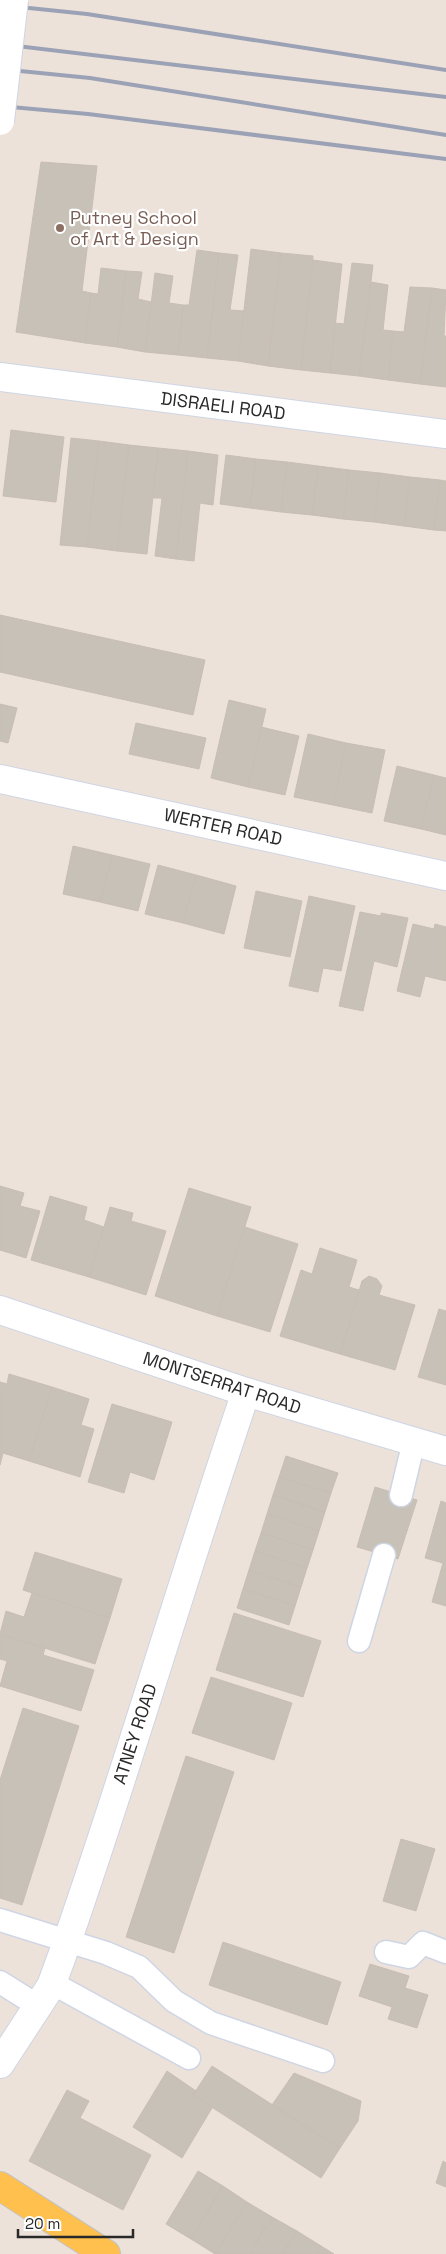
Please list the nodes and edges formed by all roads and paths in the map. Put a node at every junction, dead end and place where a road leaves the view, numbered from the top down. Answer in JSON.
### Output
{"nodes":[{"id":1,"x":14,"y":0,"type":"edge"},
{"id":2,"x":0,"y":121,"type":"edge"},
{"id":3,"x":0,"y":377,"type":"edge"},
{"id":4,"x":446,"y":434,"type":"edge"},
{"id":5,"x":0,"y":780,"type":"edge"},
{"id":6,"x":446,"y":876,"type":"edge"},
{"id":7,"x":0,"y":1310,"type":"edge"},
{"id":8,"x":246,"y":1392,"type":"junction"},
{"id":9,"x":414,"y":1441,"type":"junction"},
{"id":10,"x":446,"y":1450,"type":"edge"},
{"id":11,"x":401,"y":1495,"type":"dead end"},
{"id":12,"x":384,"y":1555,"type":"dead end"},
{"id":13,"x":360,"y":1641,"type":"dead end"},
{"id":14,"x":0,"y":1920,"type":"edge"},
{"id":15,"x":68,"y":1940,"type":"junction"},
{"id":16,"x":386,"y":1952,"type":"dead end"},
{"id":17,"x":446,"y":1952,"type":"edge"},
{"id":18,"x":0,"y":1982,"type":"edge"},
{"id":19,"x":45,"y":1994,"type":"junction"},
{"id":20,"x":189,"y":2058,"type":"dead end"},
{"id":21,"x":323,"y":2061,"type":"dead end"},
{"id":22,"x":0,"y":2064,"type":"edge"},
{"id":23,"x":0,"y":2186,"type":"edge"},
{"id":24,"x":106,"y":2254,"type":"edge"}],
"edges":[{"from":1,"to":2,"type":"street","bridge":true},
{"from":3,"to":4,"type":"street","name":"DISRAELI ROAD"},
{"from":5,"to":6,"type":"street","name":"WERTER ROAD"},
{"from":7,"to":8,"type":"street","name":"MONTSERRAT ROAD"},
{"from":8,"to":9,"type":"street","name":"MONTSERRAT ROAD"},
{"from":8,"to":15,"type":"street","name":"ATNEY ROAD"},
{"from":9,"to":10,"type":"street","name":"MONTSERRAT ROAD"},
{"from":9,"to":11,"type":"lane"},
{"from":12,"to":13,"type":"lane"},
{"from":14,"to":15,"type":"lane"},
{"from":15,"to":19,"type":"street","name":"ATNEY ROAD"},
{"from":15,"to":21,"type":"lane"},
{"from":16,"to":17,"type":"lane"},
{"from":18,"to":19,"type":"lane"},
{"from":19,"to":20,"type":"lane"},
{"from":19,"to":22,"type":"street","name":"ATNEY ROAD"},
{"from":23,"to":24,"type":"main road"}]}
